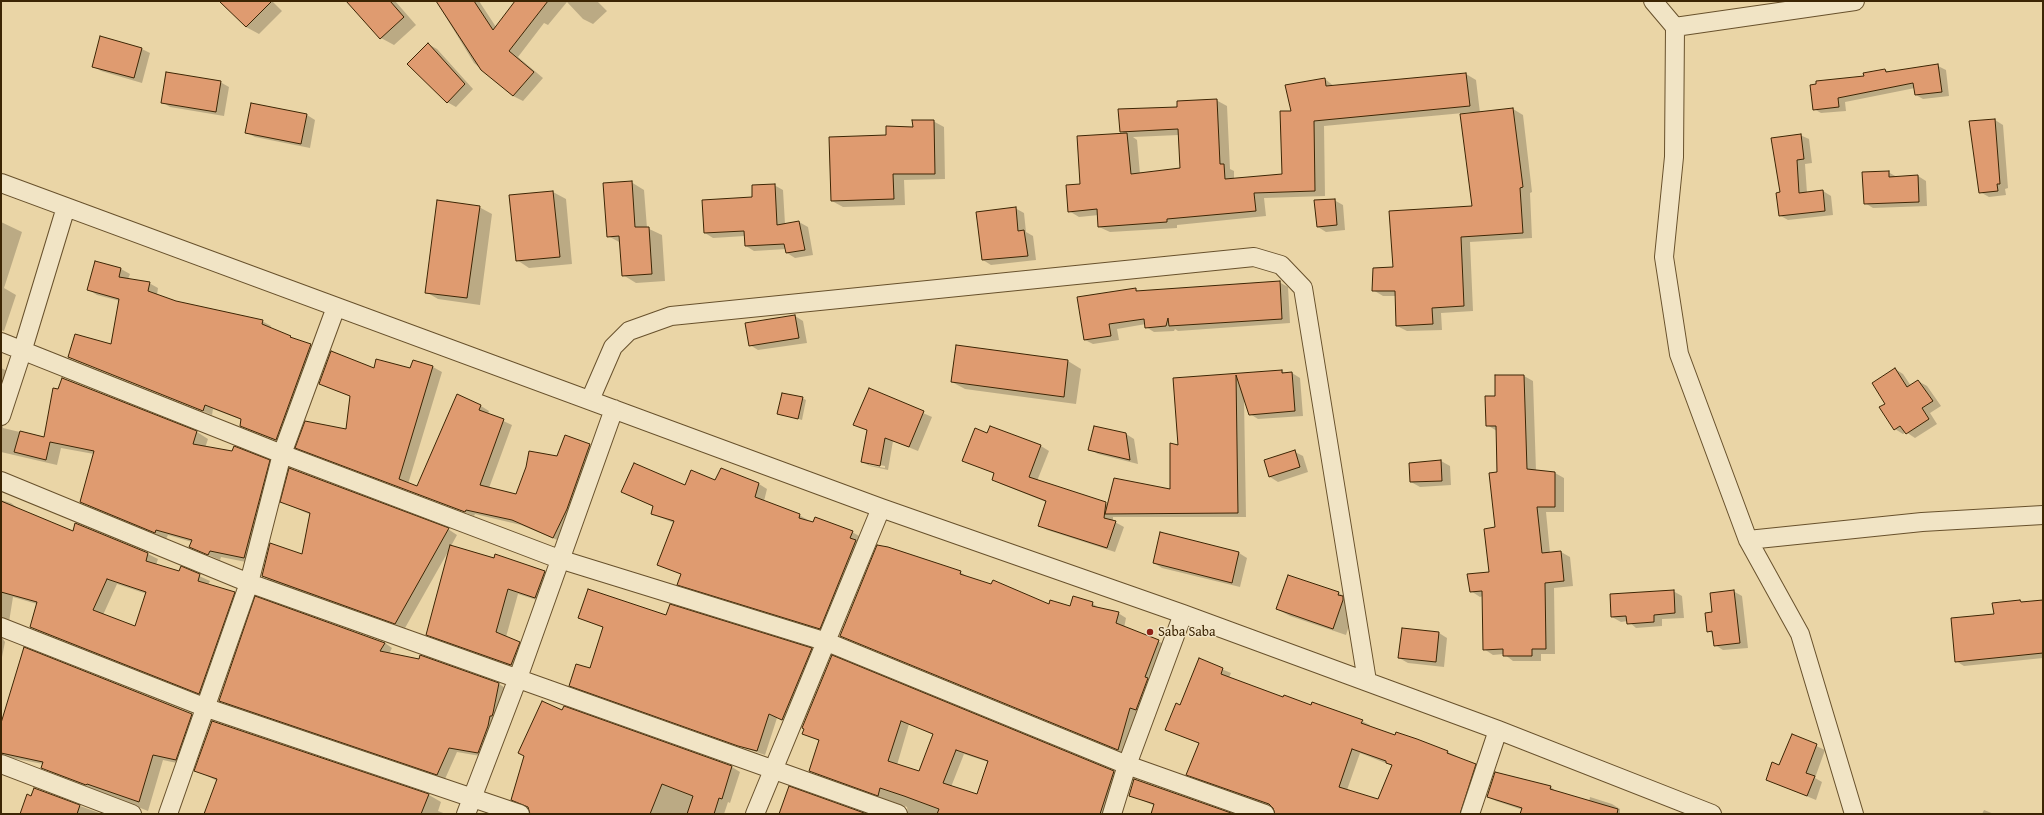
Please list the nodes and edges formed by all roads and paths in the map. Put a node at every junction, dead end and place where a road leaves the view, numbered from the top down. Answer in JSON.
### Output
{"nodes":[{"id":1,"x":1653,"y":1,"type":"edge"},
{"id":2,"x":1855,"y":1,"type":"edge"},
{"id":3,"x":1675,"y":27,"type":"junction"},
{"id":4,"x":1,"y":183,"type":"edge"},
{"id":5,"x":66,"y":207,"type":"junction"},
{"id":6,"x":336,"y":307,"type":"junction"},
{"id":7,"x":1,"y":342,"type":"edge"},
{"id":8,"x":22,"y":352,"type":"junction"},
{"id":9,"x":590,"y":400,"type":"junction"},
{"id":10,"x":614,"y":409,"type":"junction"},
{"id":11,"x":1,"y":416,"type":"edge"},
{"id":12,"x":282,"y":454,"type":"junction"},
{"id":13,"x":1,"y":481,"type":"edge"},
{"id":14,"x":881,"y":508,"type":"junction"},
{"id":15,"x":2043,"y":515,"type":"edge"},
{"id":16,"x":1748,"y":540,"type":"junction"},
{"id":17,"x":559,"y":559,"type":"junction"},
{"id":18,"x":249,"y":584,"type":"junction"},
{"id":19,"x":1183,"y":614,"type":"junction"},
{"id":20,"x":1,"y":627,"type":"edge"},
{"id":21,"x":827,"y":642,"type":"junction"},
{"id":22,"x":518,"y":678,"type":"junction"},
{"id":23,"x":1367,"y":682,"type":"junction"},
{"id":24,"x":204,"y":707,"type":"junction"},
{"id":25,"x":1498,"y":730,"type":"junction"},
{"id":26,"x":1,"y":764,"type":"edge"},
{"id":27,"x":1127,"y":765,"type":"junction"},
{"id":28,"x":773,"y":769,"type":"junction"},
{"id":29,"x":472,"y":797,"type":"junction"},
{"id":30,"x":132,"y":814,"type":"edge"},
{"id":31,"x":168,"y":814,"type":"edge"},
{"id":32,"x":466,"y":814,"type":"edge"},
{"id":33,"x":520,"y":814,"type":"edge"},
{"id":34,"x":755,"y":814,"type":"edge"},
{"id":35,"x":898,"y":814,"type":"edge"},
{"id":36,"x":1112,"y":814,"type":"edge"},
{"id":37,"x":1265,"y":814,"type":"edge"},
{"id":38,"x":1470,"y":814,"type":"edge"},
{"id":39,"x":1712,"y":814,"type":"edge"},
{"id":40,"x":1854,"y":814,"type":"edge"}],
"edges":[{"from":1,"to":3,"type":"street"},
{"from":2,"to":3,"type":"street"},
{"from":3,"to":16,"type":"street"},
{"from":4,"to":5,"type":"street"},
{"from":5,"to":6,"type":"street"},
{"from":5,"to":8,"type":"street"},
{"from":6,"to":9,"type":"street"},
{"from":6,"to":12,"type":"street"},
{"from":7,"to":8,"type":"street"},
{"from":8,"to":11,"type":"street"},
{"from":8,"to":12,"type":"street"},
{"from":9,"to":10,"type":"street"},
{"from":9,"to":23,"type":"street"},
{"from":10,"to":14,"type":"street"},
{"from":10,"to":17,"type":"street"},
{"from":12,"to":17,"type":"street"},
{"from":12,"to":18,"type":"street"},
{"from":13,"to":18,"type":"street"},
{"from":14,"to":19,"type":"street"},
{"from":14,"to":21,"type":"street"},
{"from":15,"to":16,"type":"street"},
{"from":16,"to":40,"type":"street"},
{"from":17,"to":21,"type":"street"},
{"from":17,"to":22,"type":"street"},
{"from":18,"to":22,"type":"street"},
{"from":18,"to":24,"type":"street"},
{"from":19,"to":23,"type":"street"},
{"from":19,"to":27,"type":"street"},
{"from":20,"to":24,"type":"street"},
{"from":21,"to":27,"type":"street"},
{"from":21,"to":28,"type":"street"},
{"from":22,"to":28,"type":"street"},
{"from":22,"to":29,"type":"street"},
{"from":23,"to":25,"type":"street"},
{"from":24,"to":29,"type":"street"},
{"from":24,"to":31,"type":"street"},
{"from":25,"to":38,"type":"street"},
{"from":25,"to":39,"type":"street"},
{"from":26,"to":30,"type":"street"},
{"from":27,"to":36,"type":"street"},
{"from":27,"to":37,"type":"street"},
{"from":28,"to":34,"type":"street"},
{"from":28,"to":35,"type":"street"},
{"from":29,"to":32,"type":"street"},
{"from":29,"to":33,"type":"street"}]}
